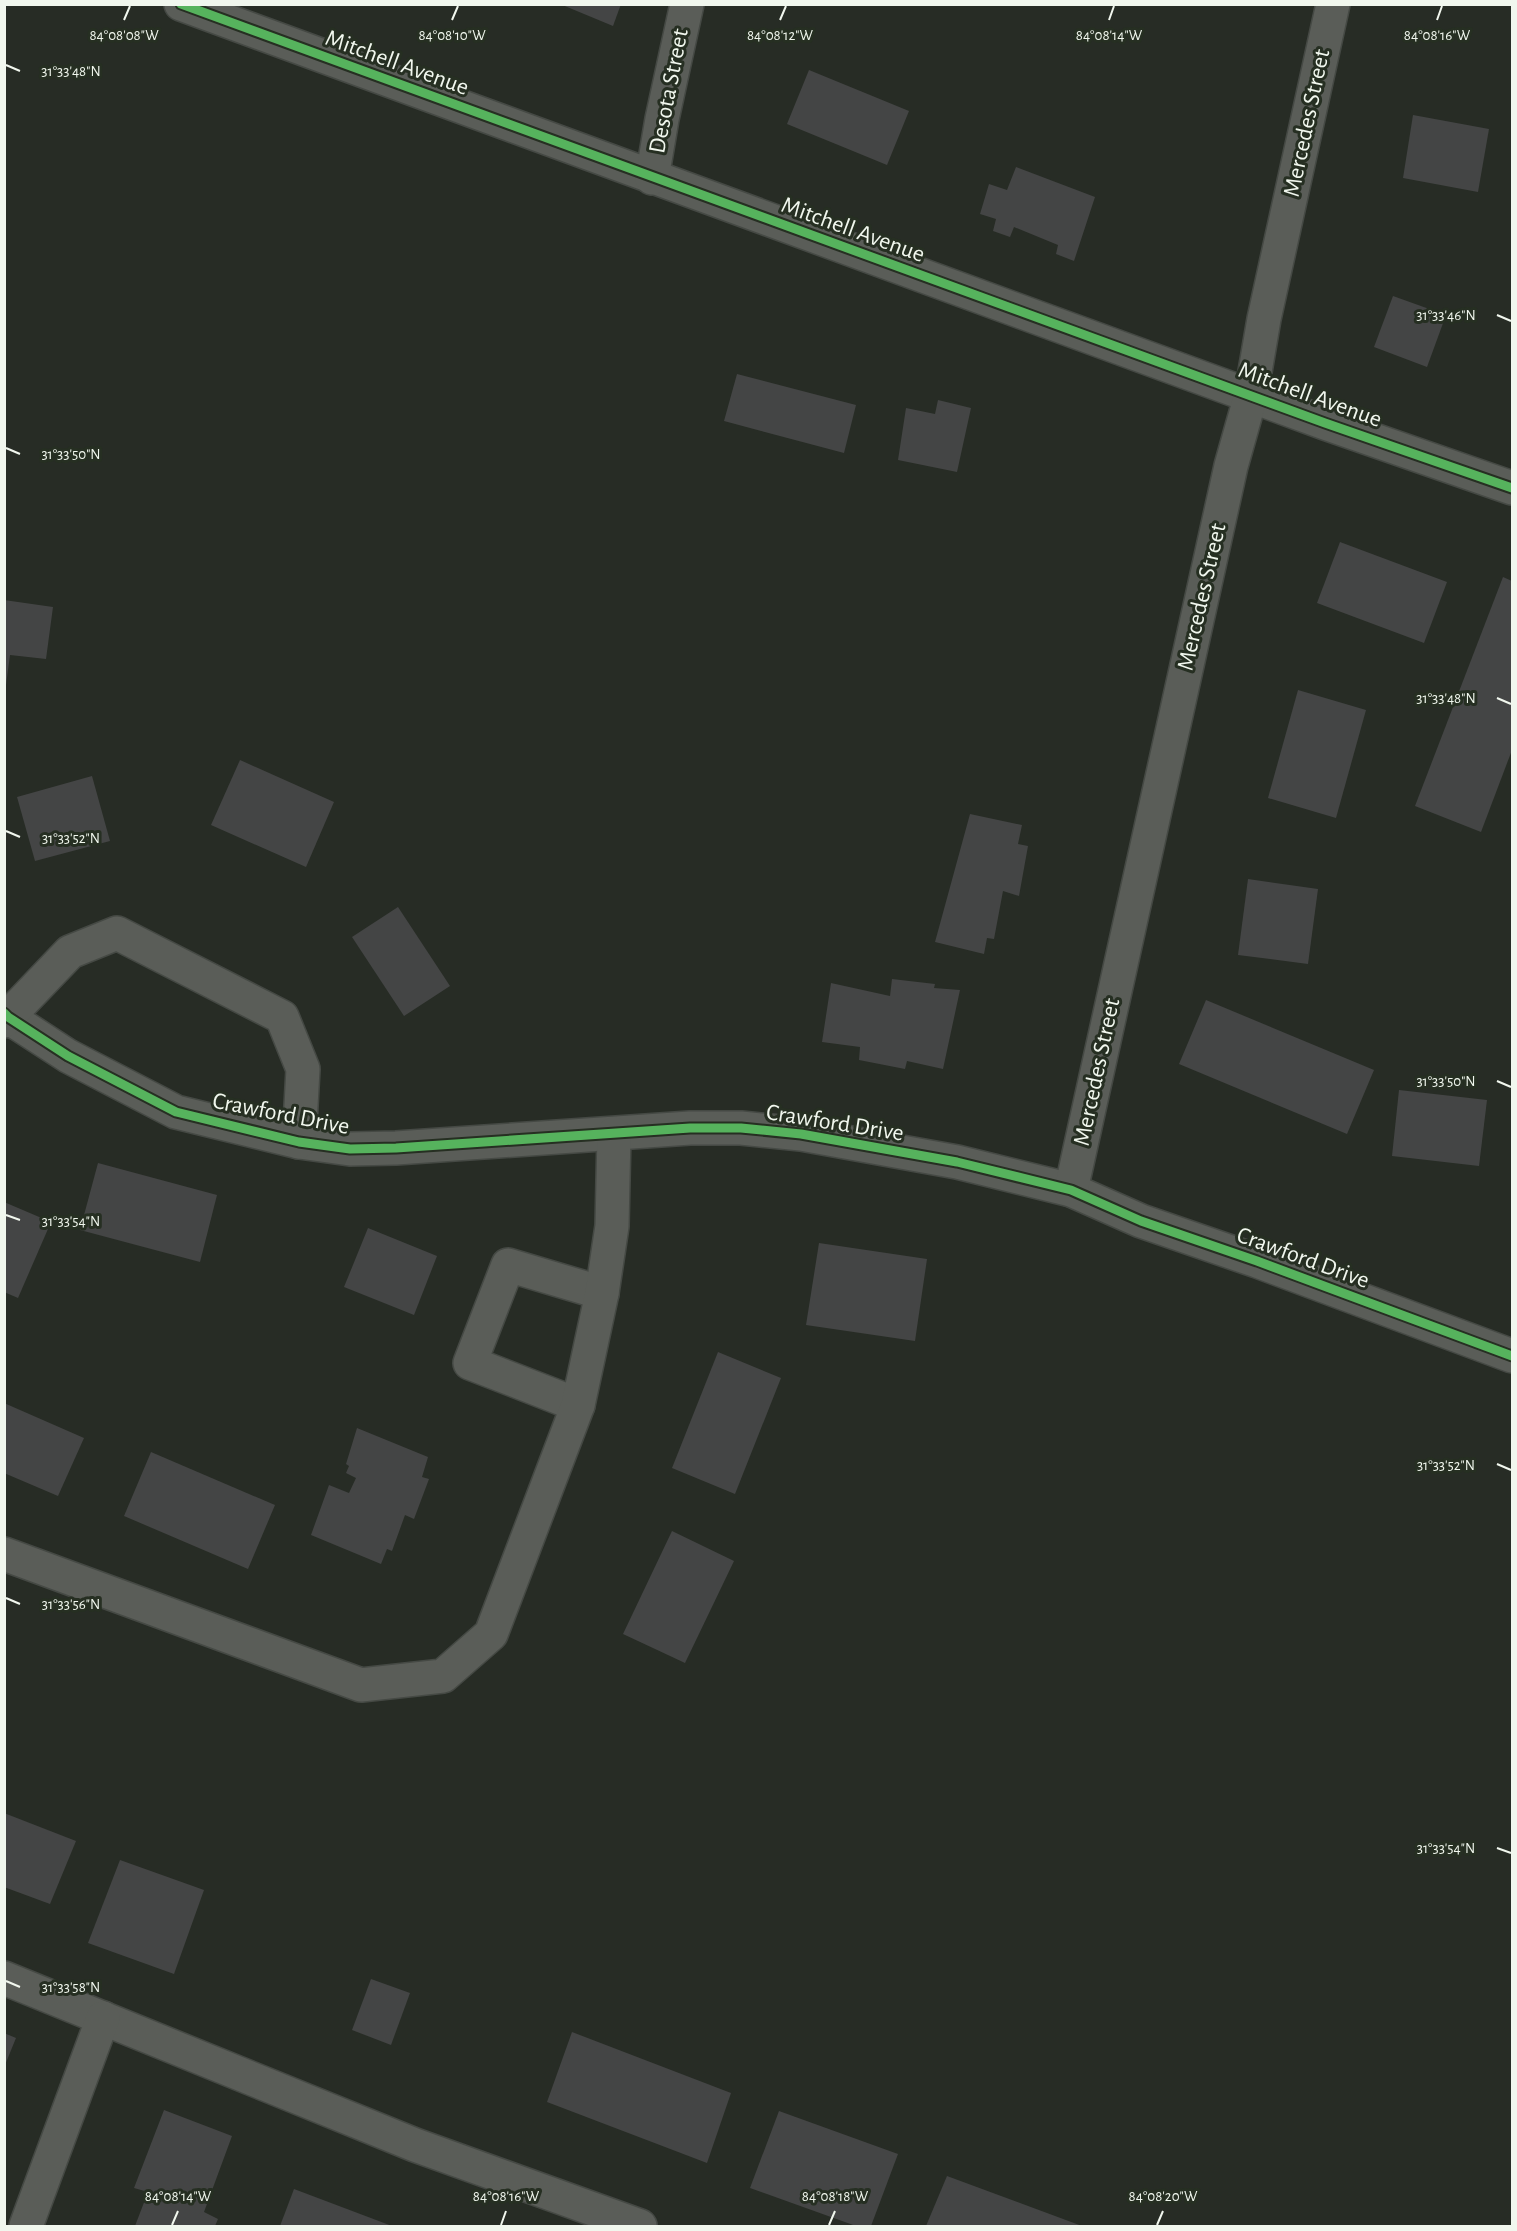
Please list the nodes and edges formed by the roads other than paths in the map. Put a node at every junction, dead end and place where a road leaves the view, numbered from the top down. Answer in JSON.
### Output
{"nodes":[{"id":1,"x":181,"y":4,"type":"edge"},
{"id":2,"x":687,"y":4,"type":"edge"},
{"id":3,"x":1333,"y":4,"type":"edge"},
{"id":4,"x":652,"y":178,"type":"junction"},
{"id":5,"x":1251,"y":395,"type":"junction"},
{"id":6,"x":1512,"y":488,"type":"edge"},
{"id":7,"x":6,"y":1017,"type":"edge"},
{"id":8,"x":614,"y":1134,"type":"junction"},
{"id":9,"x":299,"y":1142,"type":"junction"},
{"id":10,"x":1071,"y":1190,"type":"junction"},
{"id":11,"x":602,"y":1293,"type":"junction"},
{"id":12,"x":1512,"y":1356,"type":"edge"},
{"id":13,"x":578,"y":1405,"type":"junction"},
{"id":14,"x":4,"y":1554,"type":"edge"},
{"id":15,"x":4,"y":1978,"type":"edge"},
{"id":16,"x":103,"y":2018,"type":"junction"},
{"id":17,"x":26,"y":2226,"type":"edge"},
{"id":18,"x":640,"y":2226,"type":"edge"}],
"edges":[{"from":1,"to":4,"type":"street","name":"Mitchell Avenue"},
{"from":2,"to":4,"type":"street","name":"Desota Street"},
{"from":3,"to":5,"type":"street","name":"Mercedes Street"},
{"from":4,"to":5,"type":"street","name":"Mitchell Avenue"},
{"from":5,"to":6,"type":"street","name":"Mitchell Avenue"},
{"from":5,"to":10,"type":"street","name":"Mercedes Street"},
{"from":7,"to":9,"type":"street","name":"Crawford Drive"},
{"from":7,"to":9,"type":"street"},
{"from":8,"to":9,"type":"street","name":"Crawford Drive"},
{"from":8,"to":10,"type":"street","name":"Crawford Drive"},
{"from":8,"to":11,"type":"street"},
{"from":10,"to":12,"type":"street","name":"Crawford Drive"},
{"from":11,"to":13,"type":"street"},
{"from":11,"to":13,"type":"street"},
{"from":13,"to":14,"type":"street"},
{"from":15,"to":16,"type":"street"},
{"from":16,"to":17,"type":"street"},
{"from":16,"to":18,"type":"street"}]}
